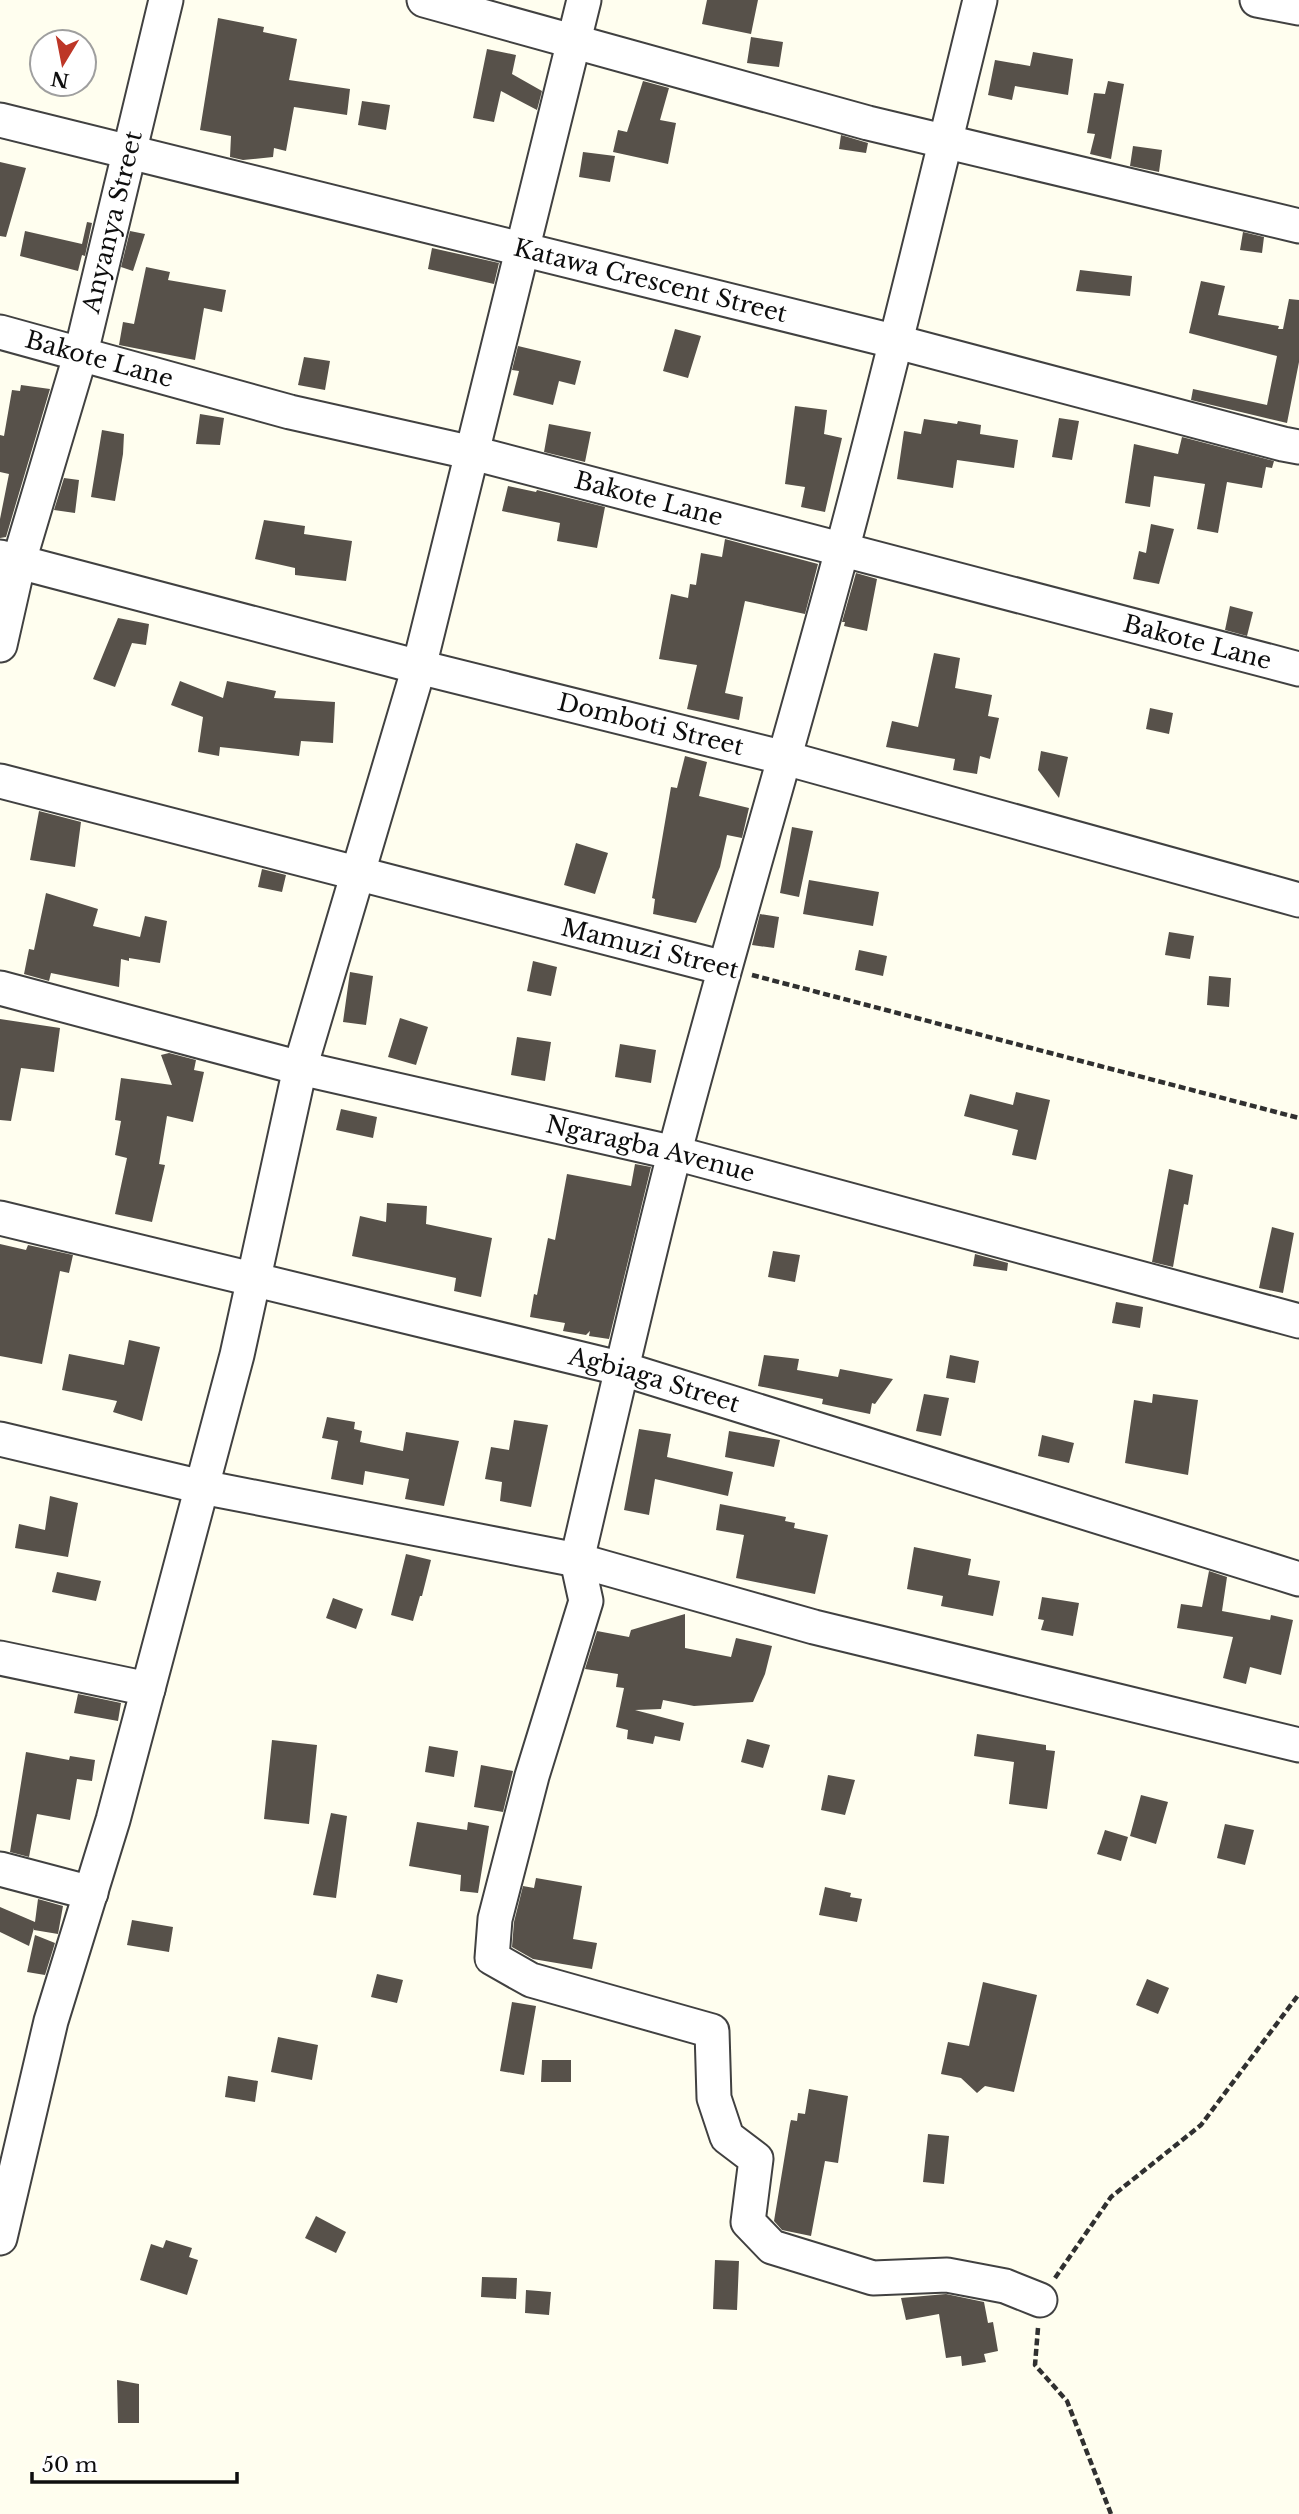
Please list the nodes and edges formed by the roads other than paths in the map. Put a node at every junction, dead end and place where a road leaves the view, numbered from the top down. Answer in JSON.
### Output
{"nodes":[{"id":1,"x":166,"y":0,"type":"edge"},
{"id":2,"x":424,"y":0,"type":"edge"},
{"id":3,"x":584,"y":0,"type":"edge"},
{"id":4,"x":980,"y":0,"type":"edge"},
{"id":5,"x":1257,"y":0,"type":"edge"},
{"id":6,"x":1299,"y":8,"type":"edge"},
{"id":7,"x":574,"y":42,"type":"junction"},
{"id":8,"x":0,"y":120,"type":"edge"},
{"id":9,"x":945,"y":142,"type":"junction"},
{"id":10,"x":131,"y":153,"type":"junction"},
{"id":11,"x":1299,"y":226,"type":"edge"},
{"id":12,"x":523,"y":249,"type":"junction"},
{"id":13,"x":0,"y":332,"type":"edge"},
{"id":14,"x":897,"y":342,"type":"junction"},
{"id":15,"x":81,"y":353,"type":"junction"},
{"id":16,"x":1299,"y":447,"type":"edge"},
{"id":17,"x":472,"y":453,"type":"junction"},
{"id":18,"x":842,"y":550,"type":"junction"},
{"id":19,"x":10,"y":559,"type":"edge"},
{"id":20,"x":0,"y":645,"type":"edge"},
{"id":21,"x":419,"y":667,"type":"junction"},
{"id":22,"x":1299,"y":669,"type":"edge"},
{"id":23,"x":785,"y":758,"type":"junction"},
{"id":24,"x":0,"y":781,"type":"edge"},
{"id":25,"x":358,"y":873,"type":"junction"},
{"id":26,"x":1299,"y":900,"type":"edge"},
{"id":27,"x":724,"y":968,"type":"junction"},
{"id":28,"x":0,"y":988,"type":"edge"},
{"id":29,"x":300,"y":1068,"type":"junction"},
{"id":30,"x":675,"y":1153,"type":"junction"},
{"id":31,"x":0,"y":1218,"type":"edge"},
{"id":32,"x":254,"y":1280,"type":"junction"},
{"id":33,"x":1299,"y":1321,"type":"edge"},
{"id":34,"x":623,"y":1369,"type":"junction"},
{"id":35,"x":0,"y":1439,"type":"edge"},
{"id":36,"x":202,"y":1487,"type":"junction"},
{"id":37,"x":577,"y":1560,"type":"junction"},
{"id":38,"x":1299,"y":1579,"type":"edge"},
{"id":39,"x":0,"y":1658,"type":"edge"},
{"id":40,"x":148,"y":1689,"type":"junction"},
{"id":41,"x":1299,"y":1745,"type":"edge"},
{"id":42,"x":0,"y":1869,"type":"edge"},
{"id":43,"x":91,"y":1893,"type":"junction"},
{"id":44,"x":0,"y":2238,"type":"edge"},
{"id":45,"x":1040,"y":2300,"type":"road end"}],
"edges":[{"from":1,"to":10,"type":"street","name":"Anyanya Street"},
{"from":2,"to":7,"type":"street"},
{"from":3,"to":7,"type":"street"},
{"from":4,"to":9,"type":"street"},
{"from":5,"to":6,"type":"street"},
{"from":7,"to":9,"type":"street"},
{"from":7,"to":12,"type":"street"},
{"from":8,"to":10,"type":"street","name":"Katawa Crescent Street"},
{"from":9,"to":11,"type":"street"},
{"from":9,"to":14,"type":"street"},
{"from":10,"to":12,"type":"street","name":"Katawa Crescent Street"},
{"from":10,"to":15,"type":"street","name":"Anyanya Street"},
{"from":12,"to":14,"type":"street","name":"Katawa Crescent Street"},
{"from":12,"to":17,"type":"street"},
{"from":13,"to":15,"type":"street","name":"Bakote Lane"},
{"from":14,"to":16,"type":"street","name":"Katawa Crescent Street"},
{"from":14,"to":18,"type":"street"},
{"from":15,"to":17,"type":"street","name":"Bakote Lane"},
{"from":15,"to":19,"type":"street","name":"Anyanya Street"},
{"from":17,"to":18,"type":"street","name":"Bakote Lane"},
{"from":17,"to":21,"type":"street"},
{"from":18,"to":22,"type":"street","name":"Bakote Lane"},
{"from":18,"to":23,"type":"street"},
{"from":19,"to":20,"type":"street","name":"Anyanya Street"},
{"from":19,"to":21,"type":"street","name":"Domboti Street"},
{"from":21,"to":23,"type":"street","name":"Domboti Street"},
{"from":21,"to":25,"type":"street"},
{"from":23,"to":26,"type":"street","name":"Domboti Street"},
{"from":23,"to":27,"type":"street"},
{"from":24,"to":25,"type":"street","name":"Mamuzi Street"},
{"from":25,"to":27,"type":"street","name":"Mamuzi Street"},
{"from":25,"to":29,"type":"street"},
{"from":27,"to":30,"type":"street"},
{"from":28,"to":29,"type":"street","name":"Ngaragba Avenue"},
{"from":29,"to":30,"type":"street","name":"Ngaragba Avenue"},
{"from":29,"to":32,"type":"street"},
{"from":30,"to":33,"type":"street","name":"Ngaragba Avenue"},
{"from":30,"to":34,"type":"street"},
{"from":31,"to":32,"type":"street","name":"Agbiaga Street"},
{"from":32,"to":34,"type":"street","name":"Agbiaga Street"},
{"from":32,"to":36,"type":"street"},
{"from":34,"to":37,"type":"street"},
{"from":34,"to":38,"type":"street","name":"Agbiaga Street"},
{"from":35,"to":36,"type":"street"},
{"from":36,"to":37,"type":"street"},
{"from":36,"to":40,"type":"street"},
{"from":37,"to":41,"type":"street"},
{"from":37,"to":45,"type":"street"},
{"from":39,"to":40,"type":"street"},
{"from":40,"to":43,"type":"street"},
{"from":42,"to":43,"type":"street"},
{"from":43,"to":44,"type":"street"}]}
